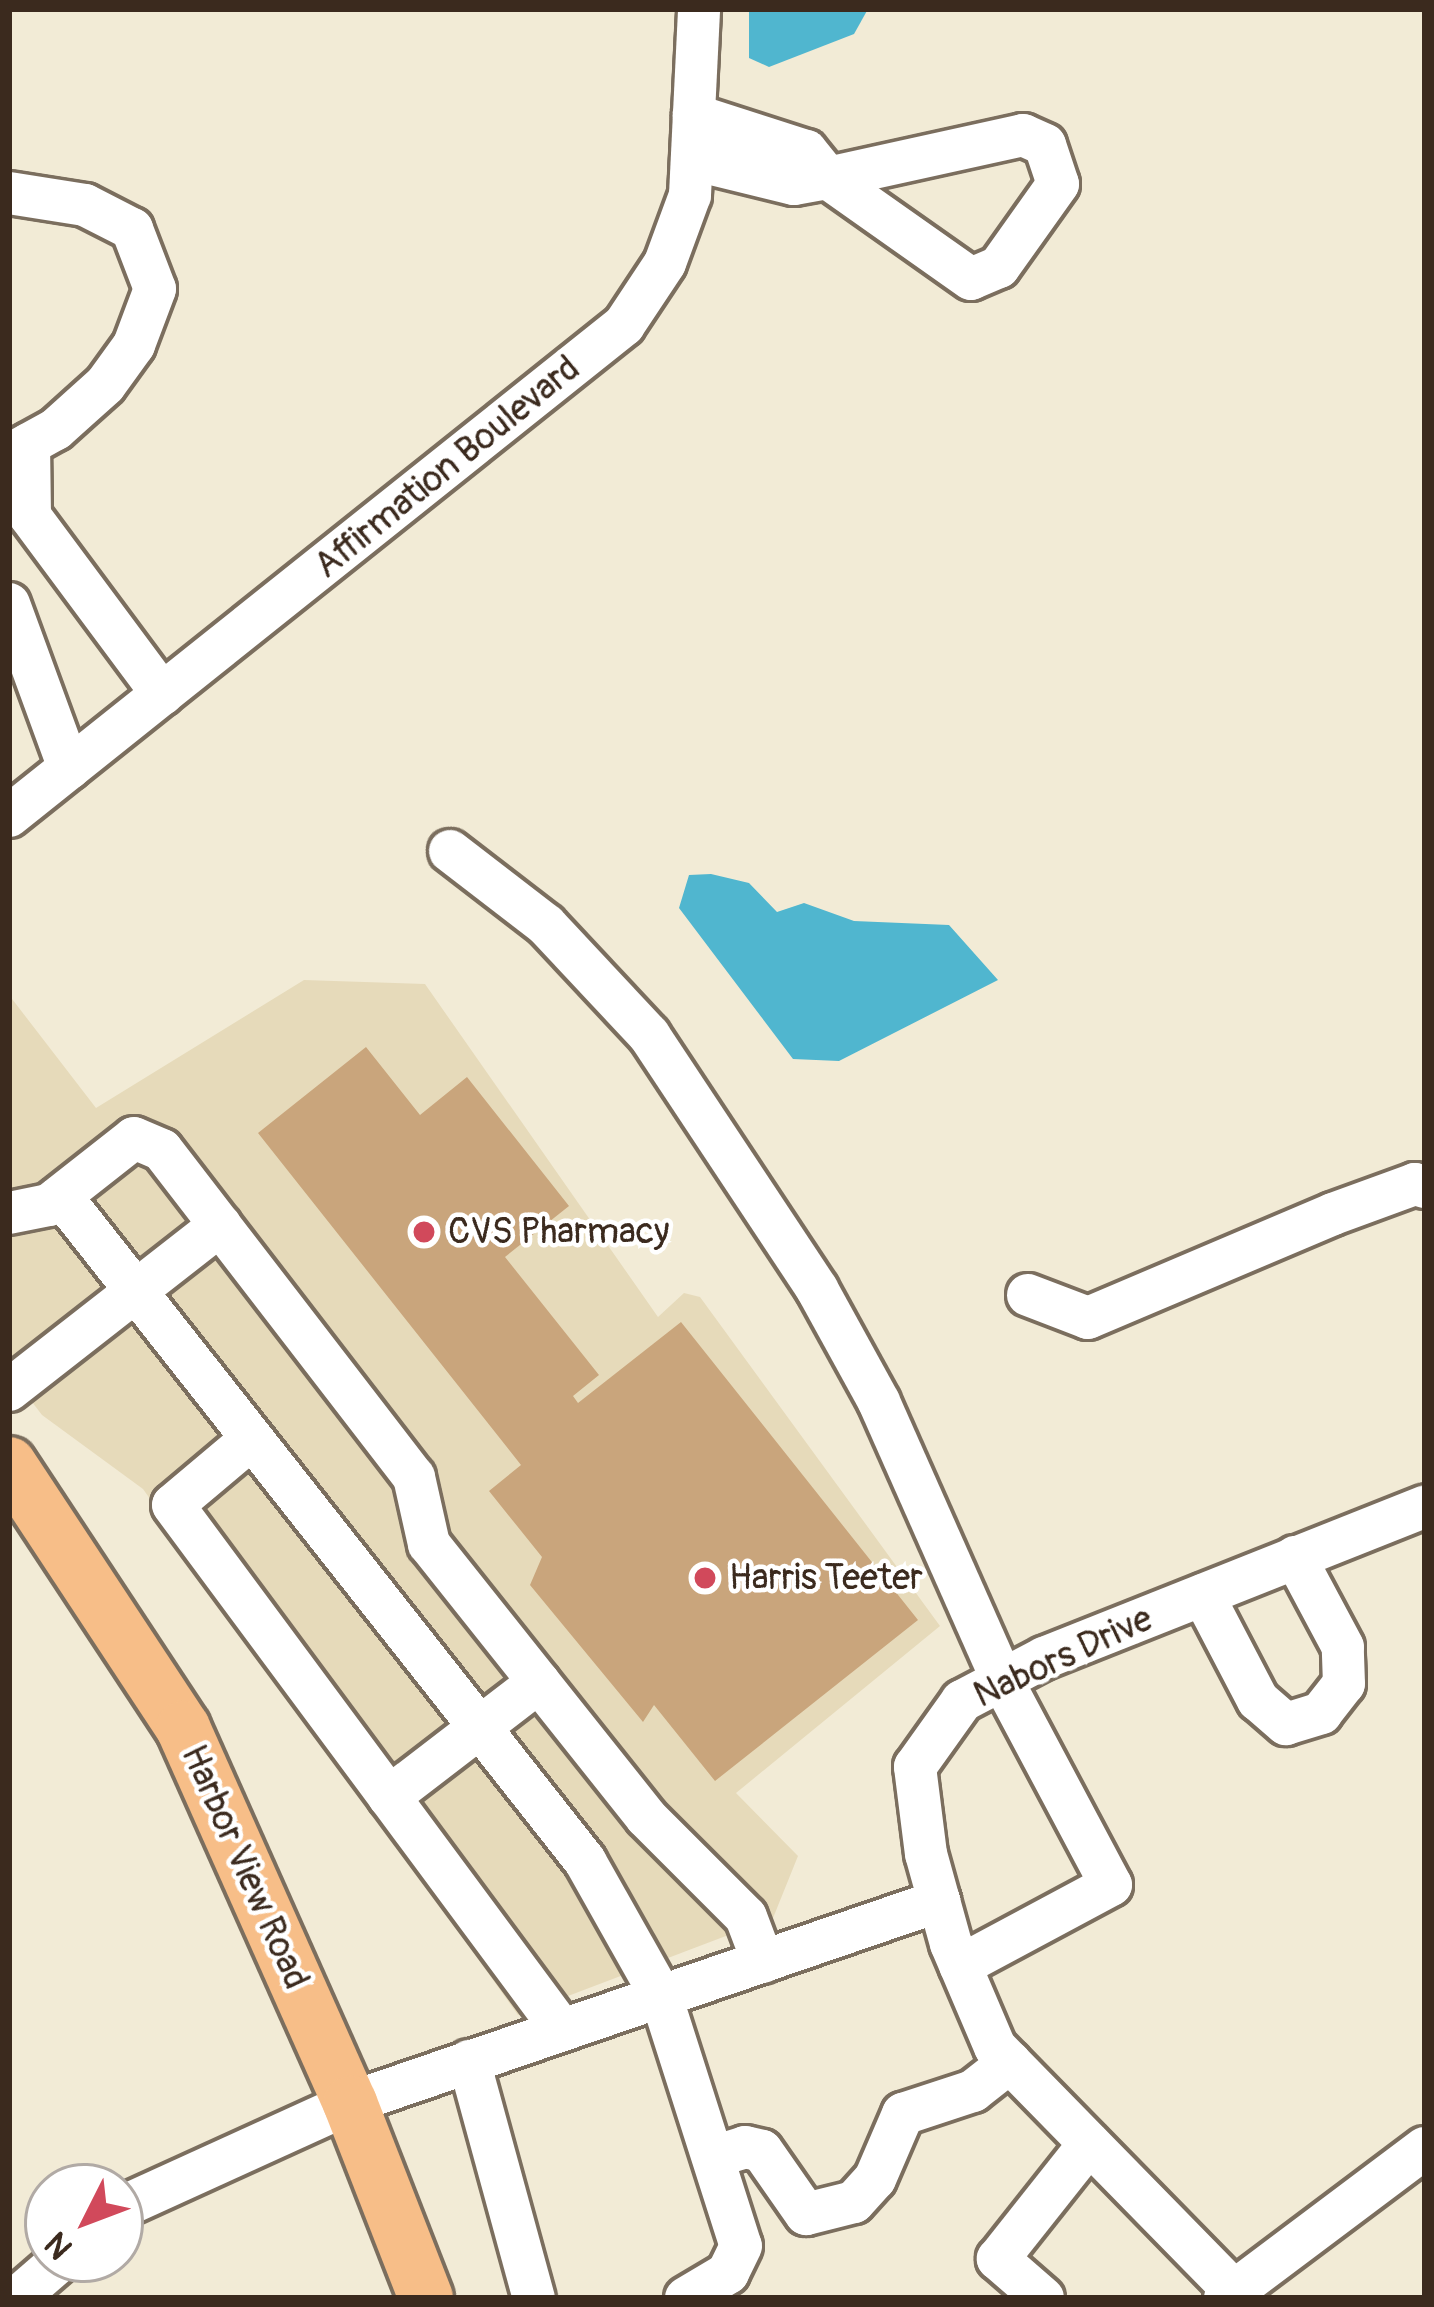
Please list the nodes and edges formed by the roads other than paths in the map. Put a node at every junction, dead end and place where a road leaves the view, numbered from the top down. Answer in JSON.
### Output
{"nodes":[{"id":1,"x":699,"y":9,"type":"edge"},
{"id":2,"x":694,"y":115,"type":"junction"},
{"id":3,"x":692,"y":159,"type":"junction"},
{"id":4,"x":828,"y":178,"type":"junction"},
{"id":5,"x":9,"y":193,"type":"edge"},
{"id":6,"x":19,"y":450,"type":"edge"},
{"id":7,"x":9,"y":604,"type":"edge"},
{"id":8,"x":162,"y":694,"type":"junction"},
{"id":9,"x":69,"y":768,"type":"junction"},
{"id":10,"x":9,"y":816,"type":"edge"},
{"id":11,"x":450,"y":851,"type":"dead end"},
{"id":12,"x":1425,"y":1187,"type":"edge"},
{"id":13,"x":61,"y":1196,"type":"junction"},
{"id":14,"x":9,"y":1214,"type":"edge"},
{"id":15,"x":220,"y":1225,"type":"junction"},
{"id":16,"x":134,"y":1293,"type":"junction"},
{"id":17,"x":1028,"y":1295,"type":"dead end"},
{"id":18,"x":9,"y":1390,"type":"edge"},
{"id":19,"x":249,"y":1441,"type":"junction"},
{"id":20,"x":9,"y":1464,"type":"edge"},
{"id":21,"x":1425,"y":1506,"type":"edge"},
{"id":22,"x":1295,"y":1558,"type":"junction"},
{"id":23,"x":1203,"y":1594,"type":"junction"},
{"id":24,"x":1002,"y":1680,"type":"junction"},
{"id":25,"x":538,"y":1682,"type":"junction"},
{"id":26,"x":480,"y":1730,"type":"junction"},
{"id":27,"x":389,"y":1797,"type":"junction"},
{"id":28,"x":939,"y":1901,"type":"junction"},
{"id":29,"x":763,"y":1962,"type":"junction"},
{"id":30,"x":960,"y":1966,"type":"junction"},
{"id":31,"x":662,"y":1996,"type":"junction"},
{"id":32,"x":562,"y":2030,"type":"junction"},
{"id":33,"x":470,"y":2061,"type":"junction"},
{"id":34,"x":1010,"y":2062,"type":"junction"},
{"id":35,"x":350,"y":2103,"type":"junction"},
{"id":36,"x":1088,"y":2144,"type":"junction"},
{"id":37,"x":1425,"y":2148,"type":"edge"},
{"id":38,"x":713,"y":2157,"type":"junction"},
{"id":39,"x":144,"y":2197,"type":"edge"},
{"id":40,"x":1229,"y":2294,"type":"edge"},
{"id":41,"x":426,"y":2298,"type":"edge"},
{"id":42,"x":534,"y":2298,"type":"edge"},
{"id":43,"x":686,"y":2298,"type":"edge"},
{"id":44,"x":1043,"y":2298,"type":"edge"}],
"edges":[{"from":1,"to":2,"type":"street","name":"Affirmation Boulevard"},
{"from":2,"to":3,"type":"street","name":"Affirmation Boulevard"},
{"from":2,"to":4,"type":"street"},
{"from":3,"to":4,"type":"street"},
{"from":3,"to":8,"type":"street","name":"Affirmation Boulevard"},
{"from":4,"to":4,"type":"street"},
{"from":5,"to":6,"type":"street"},
{"from":6,"to":8,"type":"street"},
{"from":7,"to":9,"type":"street"},
{"from":8,"to":9,"type":"street","name":"Affirmation Boulevard"},
{"from":9,"to":10,"type":"street","name":"Affirmation Boulevard"},
{"from":11,"to":24,"type":"street"},
{"from":12,"to":17,"type":"street"},
{"from":13,"to":14,"type":"street"},
{"from":13,"to":15,"type":"street"},
{"from":13,"to":16,"type":"street"},
{"from":15,"to":16,"type":"street"},
{"from":15,"to":25,"type":"street"},
{"from":16,"to":18,"type":"street"},
{"from":16,"to":19,"type":"street"},
{"from":19,"to":26,"type":"street"},
{"from":19,"to":27,"type":"street"},
{"from":20,"to":35,"type":"main road","name":"Harbor View Road"},
{"from":21,"to":22,"type":"street","name":"Nabors Drive"},
{"from":22,"to":23,"type":"street","name":"Nabors Drive"},
{"from":22,"to":23,"type":"street"},
{"from":23,"to":24,"type":"street","name":"Nabors Drive"},
{"from":24,"to":28,"type":"street","name":"Nabors Drive"},
{"from":24,"to":30,"type":"street"},
{"from":25,"to":26,"type":"street"},
{"from":25,"to":29,"type":"street"},
{"from":26,"to":27,"type":"street"},
{"from":26,"to":31,"type":"street"},
{"from":27,"to":32,"type":"street"},
{"from":28,"to":29,"type":"street"},
{"from":28,"to":30,"type":"street","name":"Nabors Drive"},
{"from":29,"to":31,"type":"street"},
{"from":30,"to":34,"type":"street","name":"Nabors Drive"},
{"from":31,"to":32,"type":"street"},
{"from":31,"to":38,"type":"street"},
{"from":32,"to":33,"type":"street"},
{"from":33,"to":35,"type":"street"},
{"from":33,"to":42,"type":"street"},
{"from":34,"to":36,"type":"street","name":"Nabors Drive"},
{"from":34,"to":38,"type":"street"},
{"from":35,"to":39,"type":"street"},
{"from":35,"to":41,"type":"main road","name":"Harbor View Road"},
{"from":36,"to":40,"type":"street","name":"Nabors Drive"},
{"from":36,"to":44,"type":"street"},
{"from":37,"to":40,"type":"street"},
{"from":38,"to":43,"type":"street"}]}
